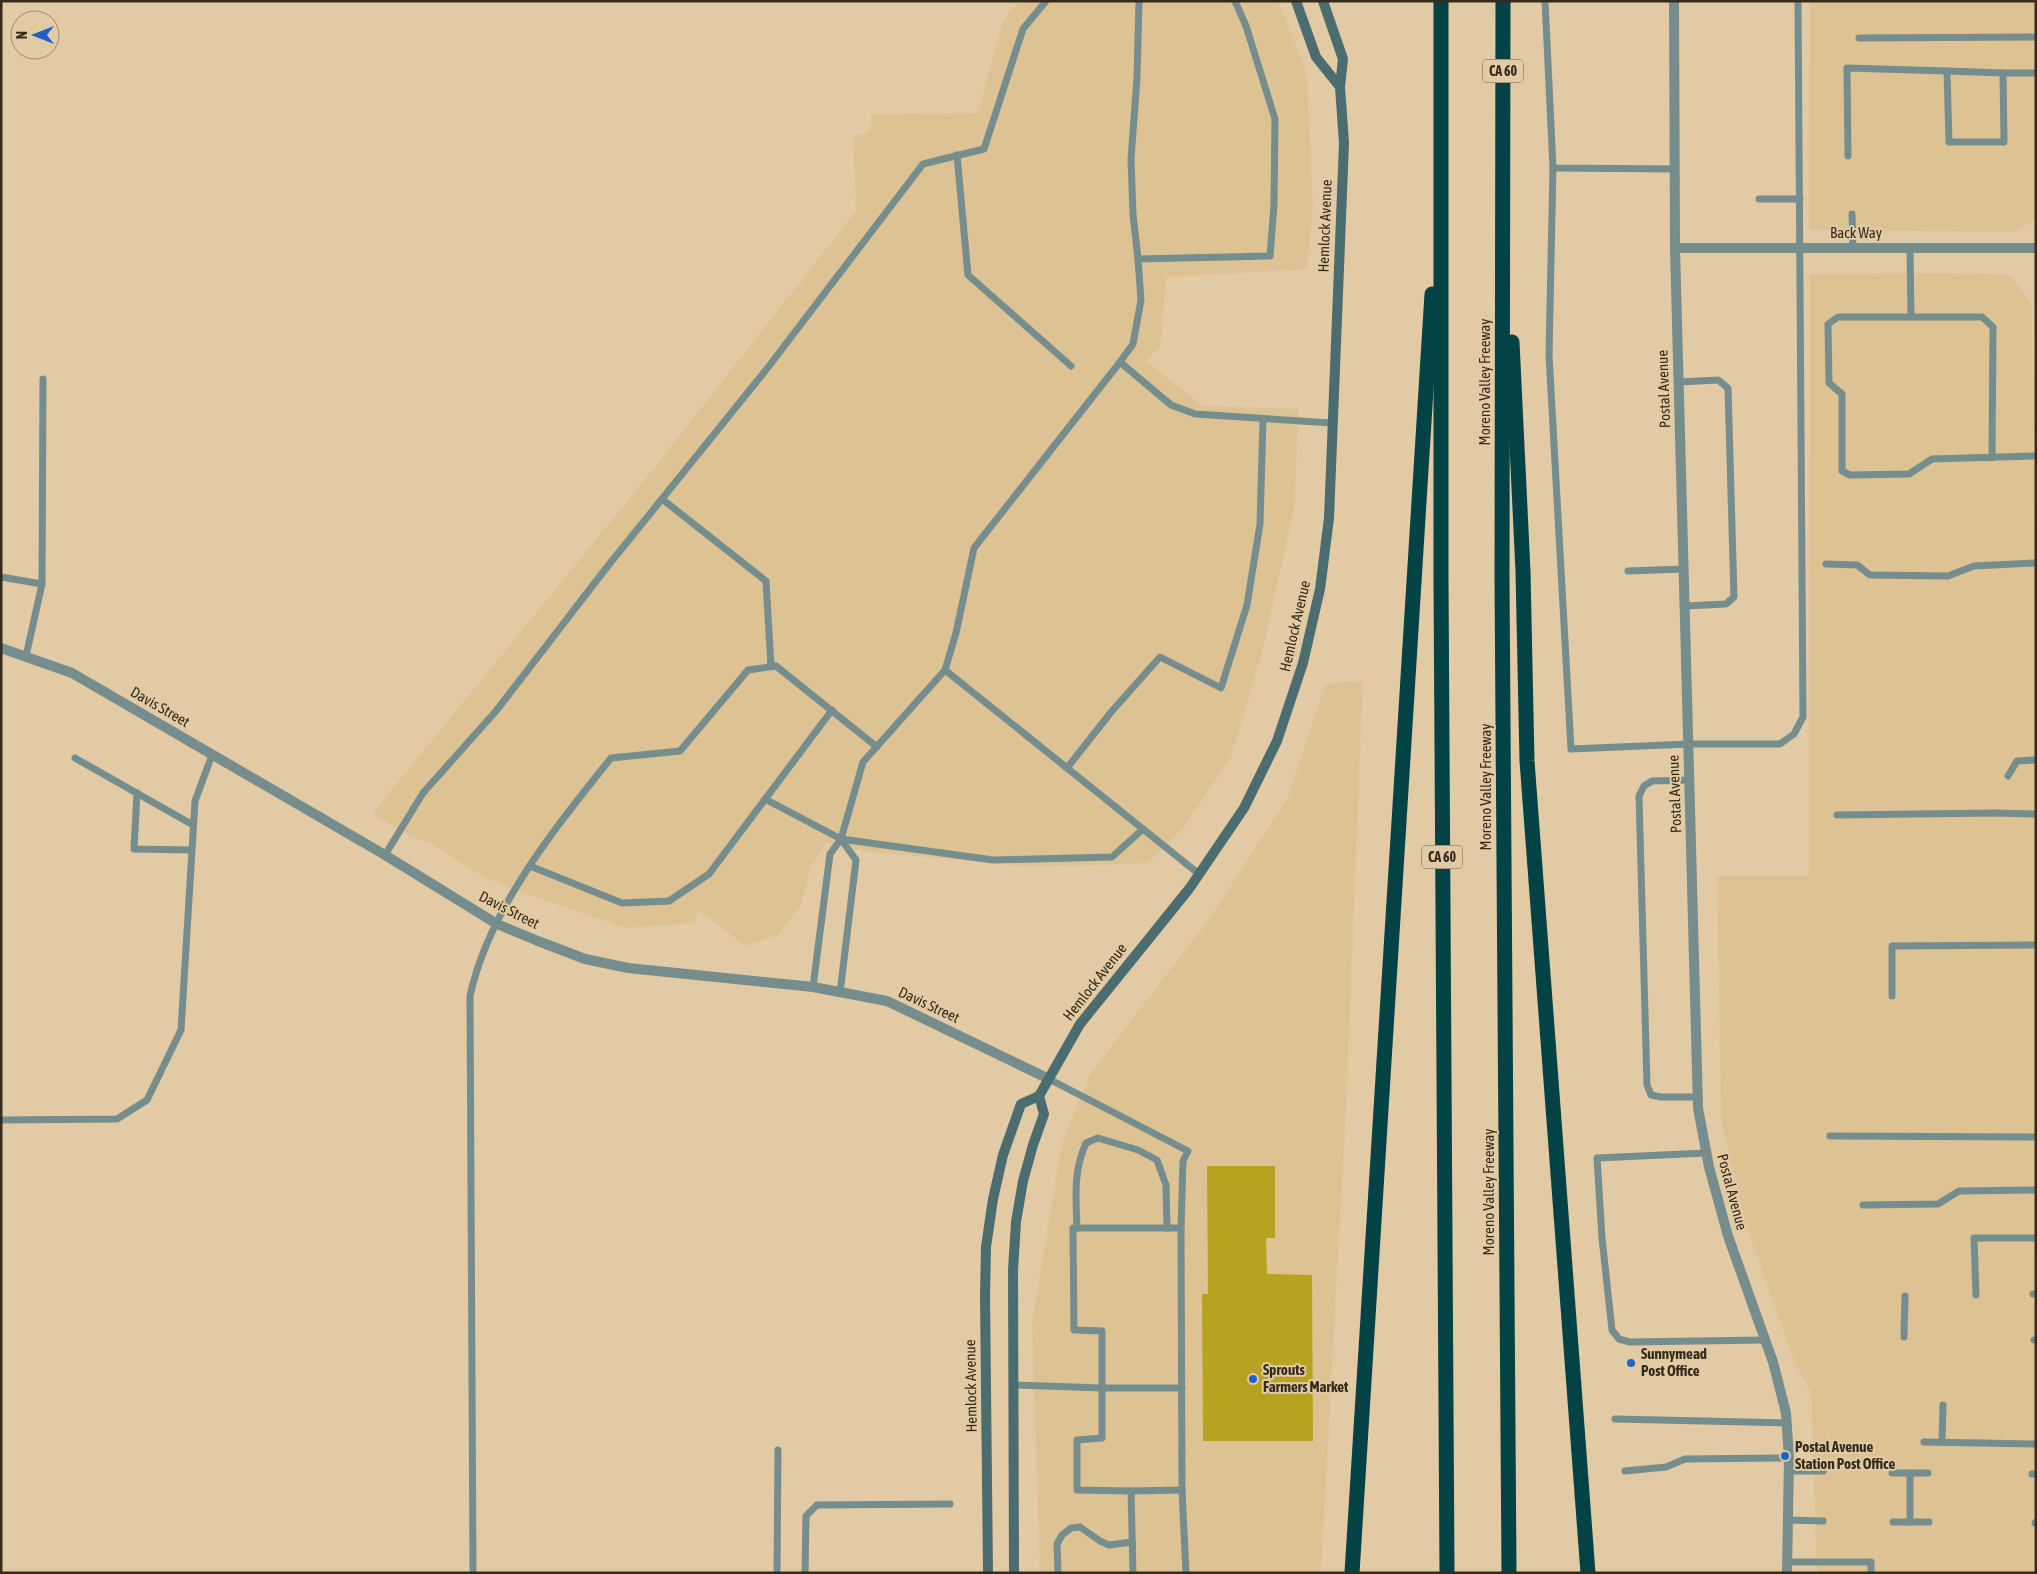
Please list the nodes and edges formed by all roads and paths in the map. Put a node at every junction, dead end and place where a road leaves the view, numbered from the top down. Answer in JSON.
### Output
{"nodes":[{"id":1,"x":1046,"y":1,"type":"edge"},
{"id":2,"x":1139,"y":1,"type":"edge"},
{"id":3,"x":1235,"y":1,"type":"edge"},
{"id":4,"x":1296,"y":1,"type":"edge"},
{"id":5,"x":1323,"y":1,"type":"edge"},
{"id":6,"x":1441,"y":1,"type":"edge"},
{"id":7,"x":1503,"y":1,"type":"edge"},
{"id":8,"x":1545,"y":1,"type":"edge"},
{"id":9,"x":1674,"y":1,"type":"edge"},
{"id":10,"x":1798,"y":1,"type":"edge"},
{"id":11,"x":2036,"y":37,"type":"edge"},
{"id":12,"x":1859,"y":38,"type":"dead end"},
{"id":13,"x":1947,"y":71,"type":"junction"},
{"id":14,"x":2036,"y":73,"type":"edge"},
{"id":15,"x":2002,"y":74,"type":"junction"},
{"id":16,"x":1340,"y":87,"type":"junction"},
{"id":17,"x":1441,"y":140,"type":"junction"},
{"id":18,"x":1503,"y":141,"type":"junction"},
{"id":19,"x":957,"y":155,"type":"junction"},
{"id":20,"x":1848,"y":156,"type":"dead end"},
{"id":21,"x":1553,"y":168,"type":"junction"},
{"id":22,"x":1675,"y":169,"type":"junction"},
{"id":23,"x":1759,"y":199,"type":"dead end"},
{"id":24,"x":1800,"y":199,"type":"junction"},
{"id":25,"x":1852,"y":214,"type":"dead end"},
{"id":26,"x":1675,"y":248,"type":"junction"},
{"id":27,"x":1801,"y":248,"type":"junction"},
{"id":28,"x":1853,"y":248,"type":"junction"},
{"id":29,"x":1910,"y":248,"type":"junction"},
{"id":30,"x":2036,"y":248,"type":"edge"},
{"id":31,"x":1138,"y":260,"type":"junction"},
{"id":32,"x":1911,"y":317,"type":"junction"},
{"id":33,"x":1120,"y":362,"type":"junction"},
{"id":34,"x":1071,"y":366,"type":"dead end"},
{"id":35,"x":43,"y":379,"type":"dead end"},
{"id":36,"x":1679,"y":382,"type":"junction"},
{"id":37,"x":1263,"y":420,"type":"junction"},
{"id":38,"x":1332,"y":423,"type":"junction"},
{"id":39,"x":2036,"y":456,"type":"edge"},
{"id":40,"x":1992,"y":458,"type":"junction"},
{"id":41,"x":662,"y":499,"type":"junction"},
{"id":42,"x":2036,"y":563,"type":"edge"},
{"id":43,"x":1826,"y":564,"type":"dead end"},
{"id":44,"x":1684,"y":569,"type":"junction"},
{"id":45,"x":1628,"y":570,"type":"dead end"},
{"id":46,"x":1,"y":577,"type":"edge"},
{"id":47,"x":42,"y":584,"type":"junction"},
{"id":48,"x":1685,"y":606,"type":"junction"},
{"id":49,"x":1,"y":648,"type":"edge"},
{"id":50,"x":26,"y":656,"type":"junction"},
{"id":51,"x":771,"y":666,"type":"junction"},
{"id":52,"x":945,"y":670,"type":"junction"},
{"id":53,"x":832,"y":710,"type":"junction"},
{"id":54,"x":1688,"y":744,"type":"junction"},
{"id":55,"x":877,"y":746,"type":"junction"},
{"id":56,"x":212,"y":755,"type":"junction"},
{"id":57,"x":75,"y":758,"type":"dead end"},
{"id":58,"x":2036,"y":760,"type":"edge"},
{"id":59,"x":1067,"y":768,"type":"junction"},
{"id":60,"x":2008,"y":776,"type":"dead end"},
{"id":61,"x":1690,"y":780,"type":"junction"},
{"id":62,"x":136,"y":793,"type":"junction"},
{"id":63,"x":765,"y":799,"type":"junction"},
{"id":64,"x":2036,"y":814,"type":"edge"},
{"id":65,"x":1836,"y":815,"type":"dead end"},
{"id":66,"x":193,"y":825,"type":"junction"},
{"id":67,"x":1143,"y":829,"type":"junction"},
{"id":68,"x":841,"y":838,"type":"junction"},
{"id":69,"x":191,"y":850,"type":"junction"},
{"id":70,"x":385,"y":856,"type":"junction"},
{"id":71,"x":530,"y":866,"type":"junction"},
{"id":72,"x":1199,"y":874,"type":"junction"},
{"id":73,"x":497,"y":924,"type":"junction"},
{"id":74,"x":2036,"y":945,"type":"edge"},
{"id":75,"x":813,"y":987,"type":"junction"},
{"id":76,"x":840,"y":993,"type":"junction"},
{"id":77,"x":1892,"y":996,"type":"dead end"},
{"id":78,"x":1047,"y":1078,"type":"junction"},
{"id":79,"x":1039,"y":1096,"type":"junction"},
{"id":80,"x":1698,"y":1096,"type":"junction"},
{"id":81,"x":1,"y":1120,"type":"edge"},
{"id":82,"x":1830,"y":1136,"type":"dead end"},
{"id":83,"x":2036,"y":1137,"type":"edge"},
{"id":84,"x":1706,"y":1153,"type":"junction"},
{"id":85,"x":2036,"y":1190,"type":"edge"},
{"id":86,"x":1863,"y":1205,"type":"dead end"},
{"id":87,"x":1078,"y":1228,"type":"junction"},
{"id":88,"x":1168,"y":1228,"type":"junction"},
{"id":89,"x":1181,"y":1228,"type":"junction"},
{"id":90,"x":2036,"y":1238,"type":"edge"},
{"id":91,"x":1976,"y":1295,"type":"dead end"},
{"id":92,"x":1905,"y":1296,"type":"dead end"},
{"id":93,"x":1904,"y":1337,"type":"dead end"},
{"id":94,"x":1765,"y":1340,"type":"junction"},
{"id":95,"x":1013,"y":1385,"type":"junction"},
{"id":96,"x":1102,"y":1388,"type":"junction"},
{"id":97,"x":1182,"y":1388,"type":"junction"},
{"id":98,"x":1943,"y":1405,"type":"dead end"},
{"id":99,"x":1615,"y":1419,"type":"dead end"},
{"id":100,"x":1787,"y":1423,"type":"junction"},
{"id":101,"x":1924,"y":1442,"type":"dead end"},
{"id":102,"x":1942,"y":1442,"type":"junction"},
{"id":103,"x":2036,"y":1444,"type":"edge"},
{"id":104,"x":778,"y":1450,"type":"dead end"},
{"id":105,"x":1789,"y":1458,"type":"junction"},
{"id":106,"x":1624,"y":1471,"type":"dead end"},
{"id":107,"x":1789,"y":1471,"type":"junction"},
{"id":108,"x":1823,"y":1472,"type":"dead end"},
{"id":109,"x":1892,"y":1473,"type":"dead end"},
{"id":110,"x":1910,"y":1473,"type":"junction"},
{"id":111,"x":1928,"y":1473,"type":"dead end"},
{"id":112,"x":1182,"y":1490,"type":"junction"},
{"id":113,"x":1131,"y":1491,"type":"junction"},
{"id":114,"x":950,"y":1504,"type":"dead end"},
{"id":115,"x":1788,"y":1520,"type":"junction"},
{"id":116,"x":1823,"y":1520,"type":"dead end"},
{"id":117,"x":1893,"y":1522,"type":"dead end"},
{"id":118,"x":1910,"y":1522,"type":"junction"},
{"id":119,"x":1929,"y":1522,"type":"dead end"},
{"id":120,"x":1132,"y":1542,"type":"junction"},
{"id":121,"x":1787,"y":1562,"type":"junction"},
{"id":122,"x":474,"y":1573,"type":"edge"},
{"id":123,"x":776,"y":1573,"type":"edge"},
{"id":124,"x":805,"y":1573,"type":"edge"},
{"id":125,"x":988,"y":1573,"type":"edge"},
{"id":126,"x":1014,"y":1573,"type":"edge"},
{"id":127,"x":1058,"y":1573,"type":"edge"},
{"id":128,"x":1133,"y":1573,"type":"edge"},
{"id":129,"x":1186,"y":1573,"type":"edge"},
{"id":130,"x":1352,"y":1573,"type":"edge"},
{"id":131,"x":1447,"y":1573,"type":"edge"},
{"id":132,"x":1508,"y":1573,"type":"edge"},
{"id":133,"x":1588,"y":1573,"type":"edge"},
{"id":134,"x":1787,"y":1573,"type":"edge"},
{"id":135,"x":1871,"y":1573,"type":"edge"}],
"edges":[{"from":1,"to":19,"type":"lane"},
{"from":2,"to":31,"type":"lane"},
{"from":3,"to":31,"type":"lane"},
{"from":4,"to":16,"type":"street"},
{"from":5,"to":16,"type":"street","name":"Hemlock Avenue"},
{"from":6,"to":17,"type":"highway","number":"CA 60"},
{"from":7,"to":18,"type":"highway","name":"Moreno Valley Freeway","number":"CA 60"},
{"from":8,"to":21,"type":"lane"},
{"from":9,"to":22,"type":"street","name":"Postal Avenue"},
{"from":10,"to":24,"type":"lane"},
{"from":11,"to":12,"type":"lane"},
{"from":13,"to":15,"type":"lane"},
{"from":13,"to":15,"type":"lane"},
{"from":13,"to":20,"type":"lane"},
{"from":14,"to":15,"type":"lane"},
{"from":16,"to":38,"type":"street","name":"Hemlock Avenue"},
{"from":17,"to":130,"type":"highway"},
{"from":17,"to":131,"type":"highway","number":"CA 60"},
{"from":18,"to":132,"type":"highway","name":"Moreno Valley Freeway","number":"CA 60"},
{"from":18,"to":133,"type":"highway"},
{"from":19,"to":34,"type":"lane"},
{"from":19,"to":41,"type":"lane"},
{"from":21,"to":22,"type":"lane"},
{"from":21,"to":54,"type":"lane"},
{"from":22,"to":26,"type":"street","name":"Postal Avenue"},
{"from":23,"to":24,"type":"lane"},
{"from":24,"to":27,"type":"lane"},
{"from":25,"to":28,"type":"lane"},
{"from":26,"to":27,"type":"street","name":"Back Way"},
{"from":26,"to":36,"type":"street","name":"Postal Avenue"},
{"from":27,"to":28,"type":"street","name":"Back Way"},
{"from":27,"to":54,"type":"lane"},
{"from":28,"to":29,"type":"street","name":"Back Way"},
{"from":29,"to":30,"type":"street","name":"Back Way"},
{"from":29,"to":32,"type":"lane"},
{"from":31,"to":33,"type":"lane"},
{"from":32,"to":40,"type":"lane"},
{"from":32,"to":40,"type":"lane"},
{"from":33,"to":37,"type":"lane"},
{"from":33,"to":52,"type":"lane"},
{"from":35,"to":47,"type":"lane"},
{"from":36,"to":44,"type":"street","name":"Postal Avenue"},
{"from":36,"to":48,"type":"lane"},
{"from":37,"to":38,"type":"lane"},
{"from":37,"to":59,"type":"lane"},
{"from":38,"to":72,"type":"street","name":"Hemlock Avenue"},
{"from":39,"to":40,"type":"lane"},
{"from":41,"to":51,"type":"lane"},
{"from":41,"to":70,"type":"lane"},
{"from":42,"to":43,"type":"lane"},
{"from":44,"to":45,"type":"lane"},
{"from":44,"to":48,"type":"street","name":"Postal Avenue"},
{"from":46,"to":47,"type":"lane"},
{"from":47,"to":50,"type":"lane"},
{"from":48,"to":54,"type":"street","name":"Postal Avenue"},
{"from":49,"to":50,"type":"street","name":"Davis Street"},
{"from":50,"to":56,"type":"street","name":"Davis Street"},
{"from":51,"to":53,"type":"lane"},
{"from":51,"to":71,"type":"lane"},
{"from":52,"to":55,"type":"lane"},
{"from":52,"to":59,"type":"lane"},
{"from":53,"to":55,"type":"lane"},
{"from":53,"to":63,"type":"lane"},
{"from":54,"to":61,"type":"street","name":"Postal Avenue"},
{"from":55,"to":68,"type":"lane"},
{"from":56,"to":66,"type":"lane"},
{"from":56,"to":70,"type":"street","name":"Davis Street"},
{"from":57,"to":62,"type":"lane"},
{"from":58,"to":60,"type":"lane"},
{"from":59,"to":67,"type":"lane"},
{"from":61,"to":80,"type":"street","name":"Postal Avenue"},
{"from":61,"to":80,"type":"lane"},
{"from":62,"to":66,"type":"lane"},
{"from":62,"to":69,"type":"lane"},
{"from":63,"to":68,"type":"lane"},
{"from":63,"to":71,"type":"lane"},
{"from":64,"to":65,"type":"lane"},
{"from":66,"to":69,"type":"lane"},
{"from":67,"to":68,"type":"lane"},
{"from":67,"to":72,"type":"lane"},
{"from":68,"to":75,"type":"lane"},
{"from":68,"to":76,"type":"lane"},
{"from":69,"to":81,"type":"lane"},
{"from":70,"to":73,"type":"street","name":"Davis Street"},
{"from":71,"to":73,"type":"lane"},
{"from":72,"to":78,"type":"street","name":"Hemlock Avenue"},
{"from":73,"to":75,"type":"street","name":"Davis Street"},
{"from":73,"to":122,"type":"lane"},
{"from":74,"to":77,"type":"lane"},
{"from":75,"to":76,"type":"street","name":"Davis Street"},
{"from":76,"to":78,"type":"street","name":"Davis Street"},
{"from":78,"to":79,"type":"street","name":"Hemlock Avenue"},
{"from":78,"to":89,"type":"lane"},
{"from":79,"to":95,"type":"street"},
{"from":79,"to":125,"type":"street","name":"Hemlock Avenue"},
{"from":80,"to":84,"type":"street","name":"Postal Avenue"},
{"from":82,"to":83,"type":"lane"},
{"from":84,"to":94,"type":"street","name":"Postal Avenue"},
{"from":84,"to":94,"type":"lane"},
{"from":85,"to":86,"type":"lane"},
{"from":87,"to":88,"type":"lane"},
{"from":87,"to":88,"type":"lane"},
{"from":87,"to":96,"type":"lane"},
{"from":88,"to":89,"type":"lane"},
{"from":89,"to":97,"type":"lane"},
{"from":90,"to":91,"type":"lane"},
{"from":92,"to":93,"type":"lane"},
{"from":94,"to":100,"type":"street","name":"Postal Avenue"},
{"from":95,"to":96,"type":"lane"},
{"from":95,"to":126,"type":"street"},
{"from":96,"to":97,"type":"lane"},
{"from":96,"to":113,"type":"lane"},
{"from":97,"to":112,"type":"lane"},
{"from":98,"to":102,"type":"lane"},
{"from":99,"to":100,"type":"lane"},
{"from":100,"to":105,"type":"street","name":"Postal Avenue"},
{"from":101,"to":102,"type":"lane"},
{"from":102,"to":103,"type":"lane"},
{"from":104,"to":123,"type":"lane"},
{"from":105,"to":106,"type":"lane"},
{"from":105,"to":107,"type":"street","name":"Postal Avenue"},
{"from":107,"to":108,"type":"lane"},
{"from":107,"to":115,"type":"street","name":"Postal Avenue"},
{"from":109,"to":110,"type":"lane"},
{"from":110,"to":111,"type":"lane"},
{"from":110,"to":118,"type":"lane"},
{"from":112,"to":113,"type":"lane"},
{"from":112,"to":129,"type":"lane"},
{"from":113,"to":120,"type":"lane"},
{"from":114,"to":124,"type":"lane"},
{"from":115,"to":116,"type":"lane"},
{"from":115,"to":121,"type":"street","name":"Postal Avenue"},
{"from":117,"to":118,"type":"lane"},
{"from":118,"to":119,"type":"lane"},
{"from":120,"to":127,"type":"lane"},
{"from":120,"to":128,"type":"lane"},
{"from":121,"to":134,"type":"street","name":"Postal Avenue"},
{"from":121,"to":135,"type":"lane"}]}
